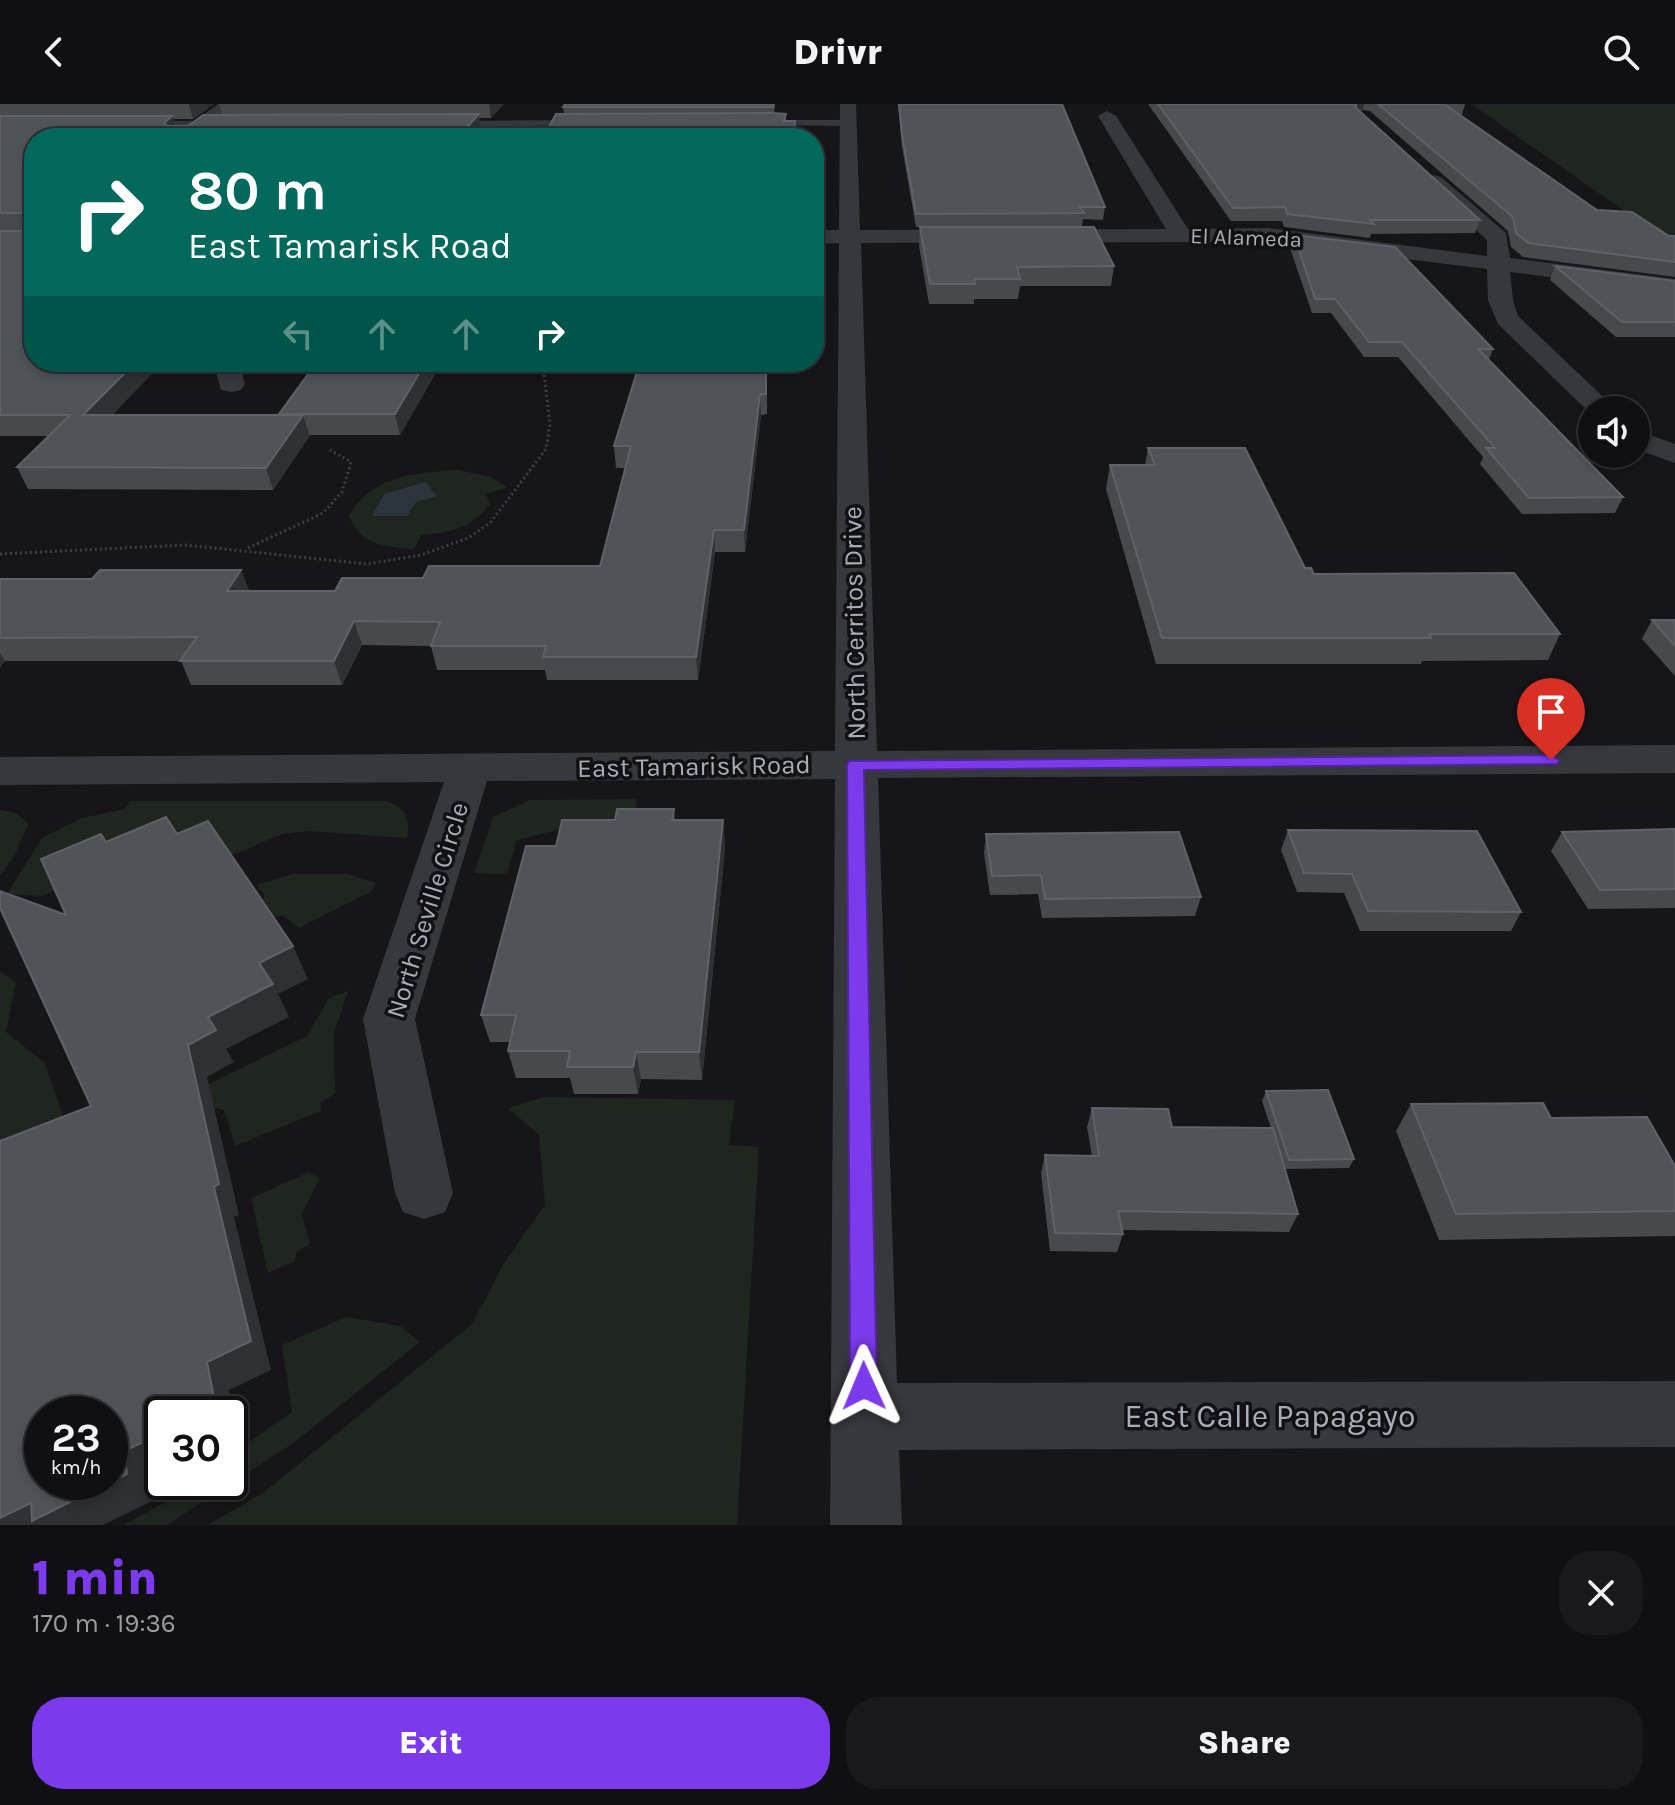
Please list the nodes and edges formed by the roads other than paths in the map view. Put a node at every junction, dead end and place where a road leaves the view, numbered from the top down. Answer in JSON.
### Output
{"nodes":[{"id":1,"x":229,"y":104,"type":"edge"},
{"id":2,"x":848,"y":113,"type":"edge"},
{"id":3,"x":1107,"y":116,"type":"dead end"},
{"id":4,"x":595,"y":123,"type":"edge"},
{"id":5,"x":753,"y":123,"type":"edge"},
{"id":6,"x":123,"y":124,"type":"edge"},
{"id":7,"x":200,"y":124,"type":"junction"},
{"id":8,"x":232,"y":124,"type":"edge"},
{"id":9,"x":437,"y":124,"type":"edge"},
{"id":10,"x":195,"y":128,"type":"edge"},
{"id":11,"x":1411,"y":161,"type":"edge"},
{"id":12,"x":1181,"y":235,"type":"junction"},
{"id":13,"x":832,"y":237,"type":"edge"},
{"id":14,"x":1501,"y":264,"type":"junction"},
{"id":15,"x":1675,"y":286,"type":"edge"},
{"id":16,"x":1588,"y":396,"type":"edge"},
{"id":17,"x":1650,"y":445,"type":"edge"},
{"id":18,"x":1674,"y":454,"type":"edge"},
{"id":19,"x":1675,"y":759,"type":"edge"},
{"id":20,"x":856,"y":765,"type":"junction"},
{"id":21,"x":470,"y":768,"type":"junction"},
{"id":22,"x":0,"y":771,"type":"edge"},
{"id":23,"x":424,"y":1193,"type":"dead end"},
{"id":24,"x":1675,"y":1414,"type":"edge"},
{"id":25,"x":864,"y":1417,"type":"junction"},
{"id":26,"x":866,"y":1525,"type":"edge"}],
"edges":[{"from":1,"to":7,"type":"street"},
{"from":2,"to":5,"type":"lane"},
{"from":2,"to":13,"type":"street","name":"North Cerritos Drive"},
{"from":3,"to":12,"type":"street"},
{"from":4,"to":9,"type":"lane"},
{"from":6,"to":7,"type":"lane"},
{"from":7,"to":8,"type":"lane"},
{"from":7,"to":10,"type":"street"},
{"from":11,"to":14,"type":"street"},
{"from":12,"to":13,"type":"street","name":"El Alameda"},
{"from":12,"to":14,"type":"street","name":"El Alameda"},
{"from":13,"to":20,"type":"street","name":"North Cerritos Drive"},
{"from":14,"to":15,"type":"street","name":"El Alameda"},
{"from":14,"to":16,"type":"street"},
{"from":17,"to":18,"type":"street"},
{"from":19,"to":20,"type":"street","name":"East Tamarisk Road"},
{"from":20,"to":21,"type":"street","name":"East Tamarisk Road"},
{"from":20,"to":25,"type":"street","name":"North Cerritos Drive"},
{"from":21,"to":22,"type":"street","name":"East Tamarisk Road"},
{"from":21,"to":23,"type":"street","name":"North Seville Circle"},
{"from":24,"to":25,"type":"street","name":"East Calle Papagayo"},
{"from":25,"to":26,"type":"street","name":"North Cerritos Drive"}]}
